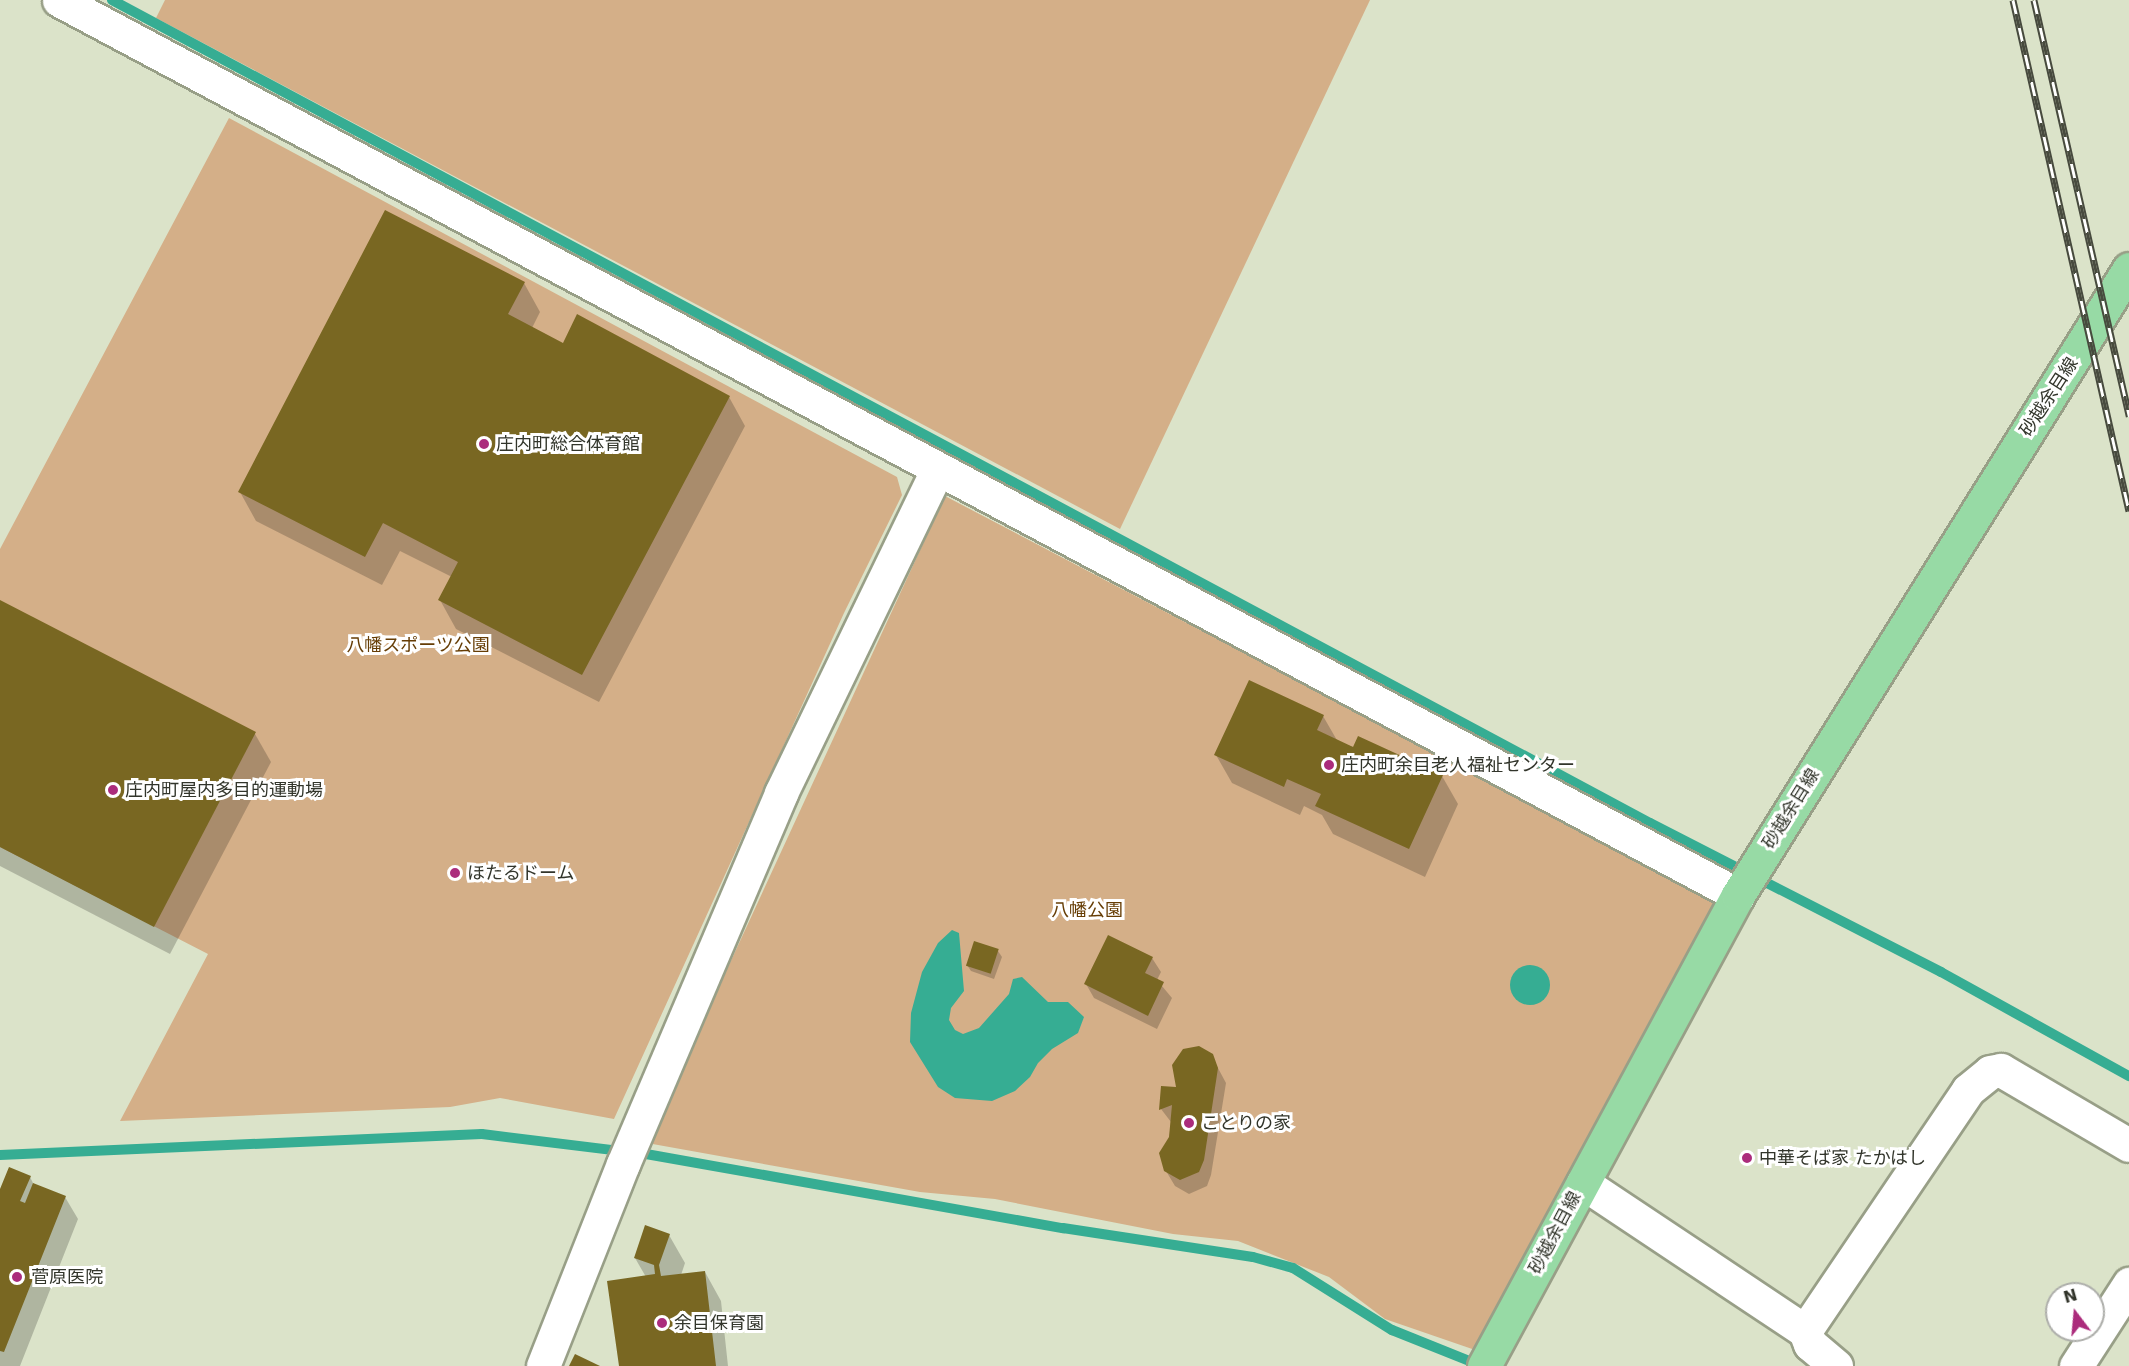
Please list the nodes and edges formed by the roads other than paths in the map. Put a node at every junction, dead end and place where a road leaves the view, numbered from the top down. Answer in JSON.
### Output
{"nodes":[{"id":1,"x":59,"y":0,"type":"edge"},
{"id":2,"x":2129,"y":269,"type":"edge"},
{"id":3,"x":937,"y":471,"type":"junction"},
{"id":4,"x":1738,"y":895,"type":"junction"},
{"id":5,"x":2129,"y":1145,"type":"edge"},
{"id":6,"x":1583,"y":1183,"type":"junction"},
{"id":7,"x":2129,"y":1284,"type":"edge"},
{"id":8,"x":1805,"y":1331,"type":"junction"},
{"id":9,"x":1486,"y":1365,"type":"edge"},
{"id":10,"x":543,"y":1366,"type":"edge"},
{"id":11,"x":1836,"y":1366,"type":"edge"},
{"id":12,"x":2076,"y":1366,"type":"edge"}],
"edges":[{"from":1,"to":3,"type":"street"},
{"from":2,"to":4,"type":"main road","name":"砂越余目線"},
{"from":3,"to":4,"type":"street"},
{"from":3,"to":10,"type":"street"},
{"from":4,"to":6,"type":"main road","name":"砂越余目線"},
{"from":5,"to":8,"type":"street"},
{"from":6,"to":8,"type":"street"},
{"from":6,"to":9,"type":"main road","name":"砂越余目線"},
{"from":7,"to":12,"type":"street"},
{"from":8,"to":11,"type":"street"}]}
